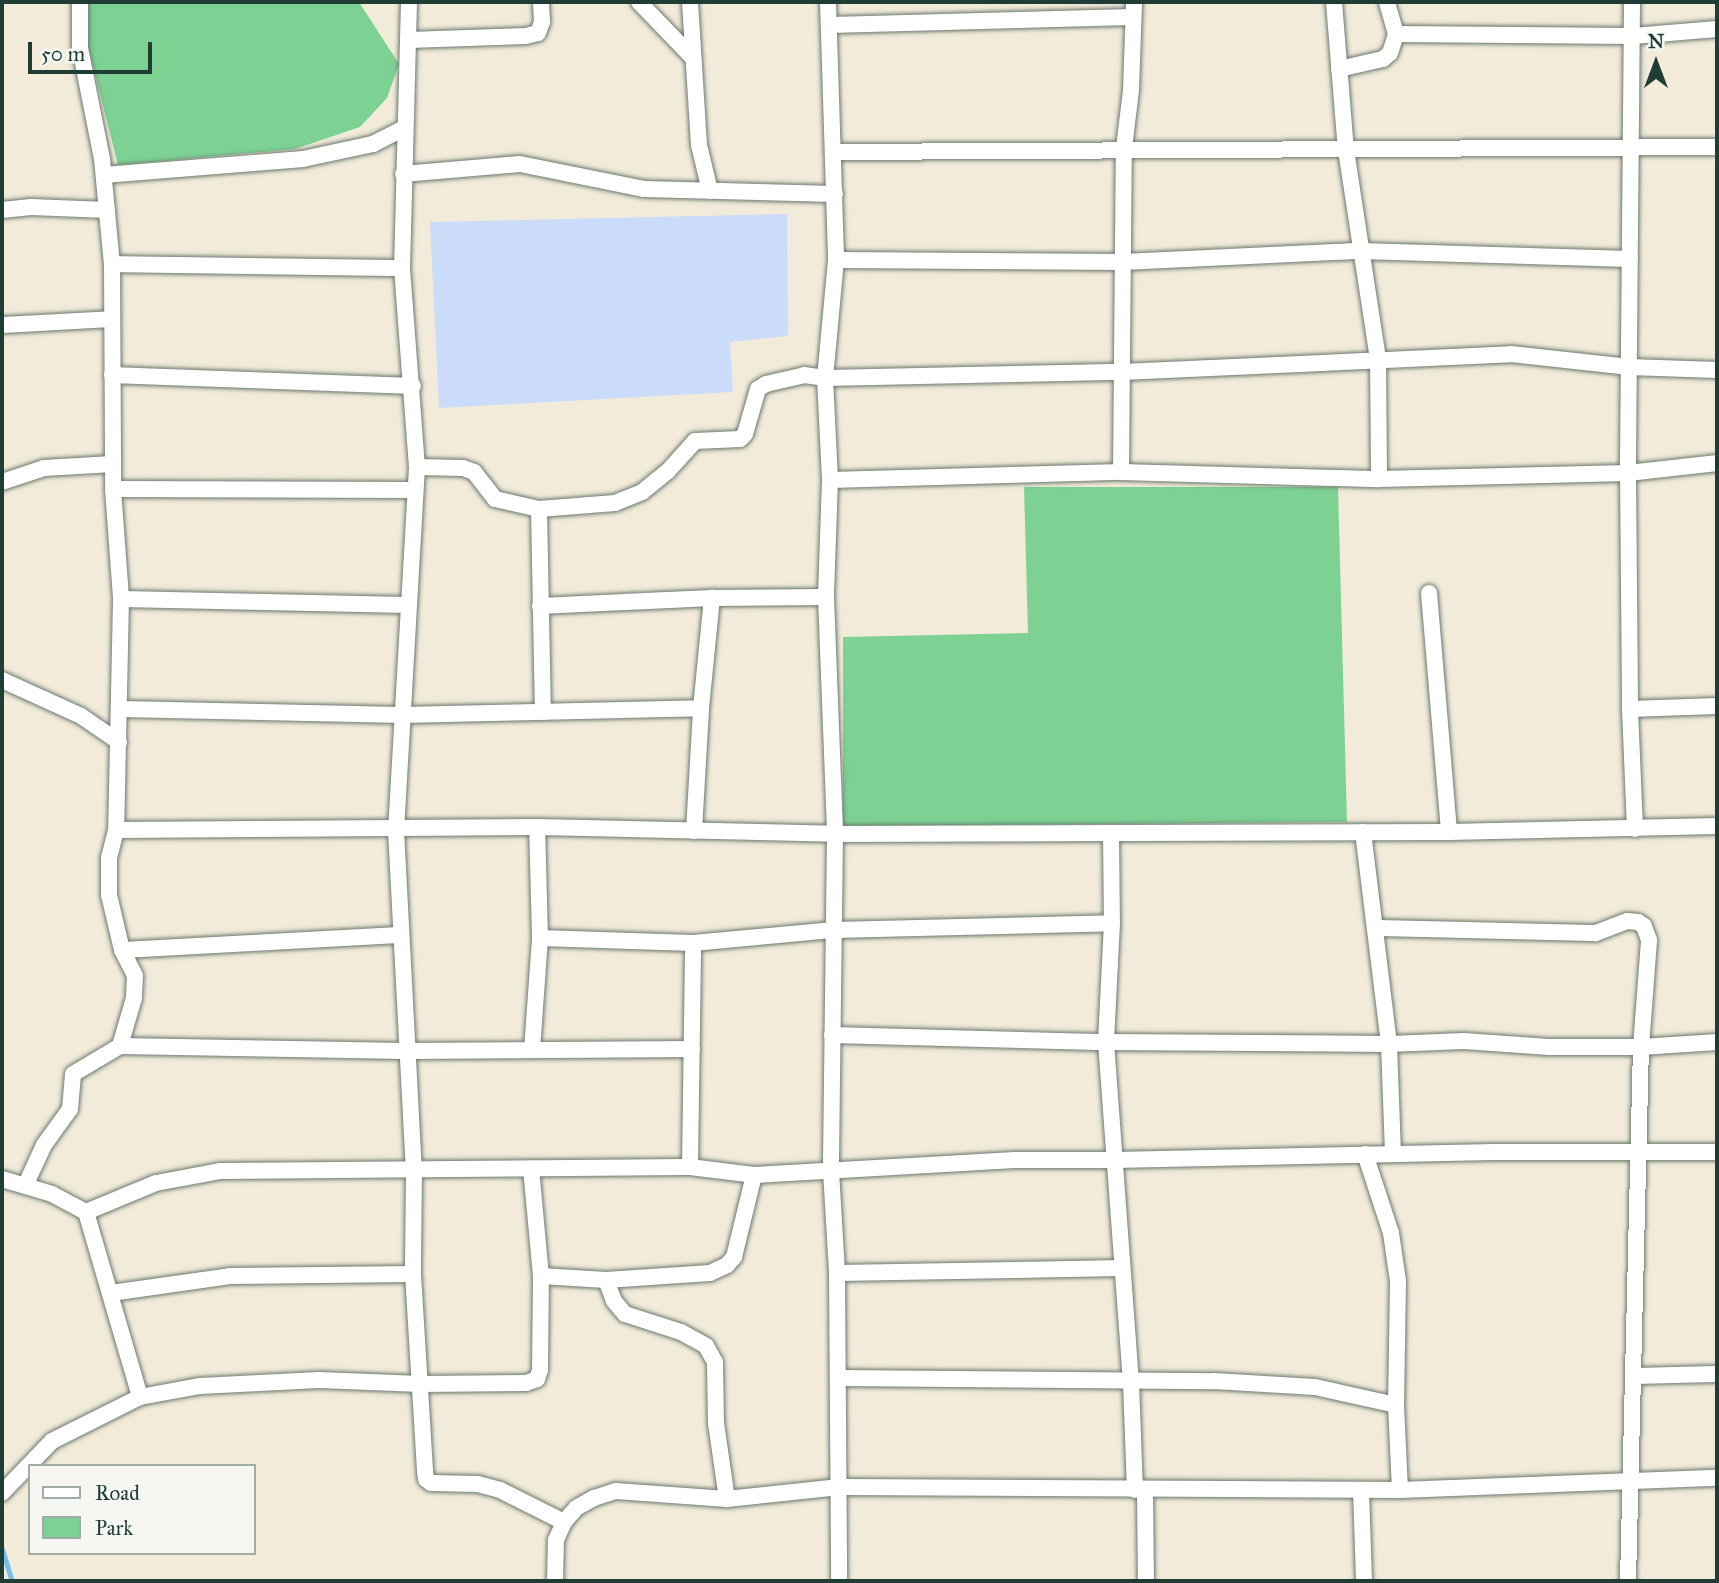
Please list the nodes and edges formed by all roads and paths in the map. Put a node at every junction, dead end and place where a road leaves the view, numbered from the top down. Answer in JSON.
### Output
{"nodes":[{"id":1,"x":80,"y":2,"type":"edge"},
{"id":2,"x":409,"y":2,"type":"edge"},
{"id":3,"x":541,"y":2,"type":"edge"},
{"id":4,"x":639,"y":2,"type":"edge"},
{"id":5,"x":690,"y":2,"type":"edge"},
{"id":6,"x":828,"y":2,"type":"edge"},
{"id":7,"x":1334,"y":2,"type":"edge"},
{"id":8,"x":1387,"y":2,"type":"edge"},
{"id":9,"x":1632,"y":2,"type":"edge"},
{"id":10,"x":1134,"y":9,"type":"edge"},
{"id":11,"x":829,"y":25,"type":"junction"},
{"id":12,"x":1717,"y":29,"type":"edge"},
{"id":13,"x":1396,"y":34,"type":"junction"},
{"id":14,"x":1633,"y":36,"type":"junction"},
{"id":15,"x":409,"y":40,"type":"junction"},
{"id":16,"x":694,"y":58,"type":"junction"},
{"id":17,"x":1339,"y":69,"type":"junction"},
{"id":18,"x":405,"y":128,"type":"junction"},
{"id":19,"x":1124,"y":148,"type":"junction"},
{"id":20,"x":1632,"y":148,"type":"junction"},
{"id":21,"x":1346,"y":150,"type":"junction"},
{"id":22,"x":1716,"y":151,"type":"edge"},
{"id":23,"x":835,"y":152,"type":"junction"},
{"id":24,"x":403,"y":174,"type":"junction"},
{"id":25,"x":104,"y":175,"type":"junction"},
{"id":26,"x":710,"y":191,"type":"junction"},
{"id":27,"x":835,"y":194,"type":"junction"},
{"id":28,"x":2,"y":210,"type":"edge"},
{"id":29,"x":107,"y":210,"type":"junction"},
{"id":30,"x":1360,"y":251,"type":"junction"},
{"id":31,"x":1630,"y":259,"type":"junction"},
{"id":32,"x":836,"y":260,"type":"junction"},
{"id":33,"x":1123,"y":262,"type":"junction"},
{"id":34,"x":112,"y":264,"type":"junction"},
{"id":35,"x":402,"y":268,"type":"junction"},
{"id":36,"x":112,"y":319,"type":"junction"},
{"id":37,"x":2,"y":325,"type":"edge"},
{"id":38,"x":1378,"y":358,"type":"junction"},
{"id":39,"x":1629,"y":367,"type":"junction"},
{"id":40,"x":1717,"y":370,"type":"edge"},
{"id":41,"x":1122,"y":372,"type":"junction"},
{"id":42,"x":112,"y":376,"type":"junction"},
{"id":43,"x":825,"y":378,"type":"junction"},
{"id":44,"x":413,"y":386,"type":"junction"},
{"id":45,"x":1717,"y":463,"type":"edge"},
{"id":46,"x":113,"y":464,"type":"junction"},
{"id":47,"x":417,"y":467,"type":"junction"},
{"id":48,"x":1121,"y":472,"type":"junction"},
{"id":49,"x":1628,"y":472,"type":"junction"},
{"id":50,"x":1379,"y":479,"type":"junction"},
{"id":51,"x":830,"y":480,"type":"junction"},
{"id":52,"x":2,"y":482,"type":"edge"},
{"id":53,"x":113,"y":489,"type":"junction"},
{"id":54,"x":415,"y":490,"type":"junction"},
{"id":55,"x":539,"y":509,"type":"junction"},
{"id":56,"x":1429,"y":593,"type":"dead end"},
{"id":57,"x":826,"y":597,"type":"junction"},
{"id":58,"x":712,"y":598,"type":"junction"},
{"id":59,"x":121,"y":599,"type":"junction"},
{"id":60,"x":408,"y":606,"type":"junction"},
{"id":61,"x":540,"y":606,"type":"junction"},
{"id":62,"x":2,"y":680,"type":"edge"},
{"id":63,"x":1717,"y":706,"type":"edge"},
{"id":64,"x":701,"y":708,"type":"junction"},
{"id":65,"x":121,"y":709,"type":"junction"},
{"id":66,"x":1630,"y":709,"type":"junction"},
{"id":67,"x":543,"y":712,"type":"junction"},
{"id":68,"x":402,"y":715,"type":"junction"},
{"id":69,"x":119,"y":742,"type":"junction"},
{"id":70,"x":1717,"y":826,"type":"edge"},
{"id":71,"x":537,"y":827,"type":"junction"},
{"id":72,"x":1635,"y":829,"type":"junction"},
{"id":73,"x":116,"y":830,"type":"junction"},
{"id":74,"x":396,"y":830,"type":"junction"},
{"id":75,"x":694,"y":831,"type":"junction"},
{"id":76,"x":1363,"y":832,"type":"junction"},
{"id":77,"x":1449,"y":832,"type":"junction"},
{"id":78,"x":1111,"y":833,"type":"junction"},
{"id":79,"x":835,"y":834,"type":"junction"},
{"id":80,"x":1112,"y":923,"type":"junction"},
{"id":81,"x":1377,"y":928,"type":"junction"},
{"id":82,"x":834,"y":930,"type":"junction"},
{"id":83,"x":400,"y":935,"type":"junction"},
{"id":84,"x":540,"y":937,"type":"junction"},
{"id":85,"x":693,"y":943,"type":"junction"},
{"id":86,"x":122,"y":950,"type":"junction"},
{"id":87,"x":832,"y":1035,"type":"junction"},
{"id":88,"x":1106,"y":1042,"type":"junction"},
{"id":89,"x":1717,"y":1042,"type":"edge"},
{"id":90,"x":1389,"y":1044,"type":"junction"},
{"id":91,"x":120,"y":1046,"type":"junction"},
{"id":92,"x":1641,"y":1047,"type":"junction"},
{"id":93,"x":692,"y":1049,"type":"junction"},
{"id":94,"x":532,"y":1050,"type":"junction"},
{"id":95,"x":405,"y":1051,"type":"junction"},
{"id":96,"x":1638,"y":1152,"type":"junction"},
{"id":97,"x":1717,"y":1152,"type":"edge"},
{"id":98,"x":1393,"y":1153,"type":"junction"},
{"id":99,"x":1365,"y":1154,"type":"junction"},
{"id":100,"x":1114,"y":1160,"type":"junction"},
{"id":101,"x":690,"y":1167,"type":"junction"},
{"id":102,"x":531,"y":1168,"type":"junction"},
{"id":103,"x":414,"y":1170,"type":"junction"},
{"id":104,"x":831,"y":1171,"type":"junction"},
{"id":105,"x":754,"y":1175,"type":"junction"},
{"id":106,"x":2,"y":1179,"type":"edge"},
{"id":107,"x":26,"y":1184,"type":"junction"},
{"id":108,"x":86,"y":1212,"type":"junction"},
{"id":109,"x":1122,"y":1268,"type":"junction"},
{"id":110,"x":837,"y":1273,"type":"junction"},
{"id":111,"x":413,"y":1274,"type":"junction"},
{"id":112,"x":541,"y":1276,"type":"junction"},
{"id":113,"x":606,"y":1280,"type":"junction"},
{"id":114,"x":111,"y":1293,"type":"junction"},
{"id":115,"x":1717,"y":1374,"type":"edge"},
{"id":116,"x":1633,"y":1376,"type":"junction"},
{"id":117,"x":838,"y":1378,"type":"junction"},
{"id":118,"x":1131,"y":1381,"type":"junction"},
{"id":119,"x":421,"y":1384,"type":"junction"},
{"id":120,"x":140,"y":1397,"type":"junction"},
{"id":121,"x":1396,"y":1405,"type":"junction"},
{"id":122,"x":30,"y":1464,"type":"edge"},
{"id":123,"x":28,"y":1466,"type":"edge"},
{"id":124,"x":1717,"y":1478,"type":"edge"},
{"id":125,"x":1629,"y":1480,"type":"junction"},
{"id":126,"x":838,"y":1487,"type":"junction"},
{"id":127,"x":1140,"y":1490,"type":"junction"},
{"id":128,"x":1360,"y":1490,"type":"junction"},
{"id":129,"x":1400,"y":1490,"type":"junction"},
{"id":130,"x":2,"y":1493,"type":"edge"},
{"id":131,"x":727,"y":1499,"type":"junction"},
{"id":132,"x":564,"y":1522,"type":"junction"},
{"id":133,"x":555,"y":1581,"type":"edge"},
{"id":134,"x":838,"y":1581,"type":"edge"},
{"id":135,"x":1146,"y":1581,"type":"edge"},
{"id":136,"x":1364,"y":1581,"type":"edge"},
{"id":137,"x":1628,"y":1581,"type":"edge"}],
"edges":[{"from":1,"to":25,"type":"street"},
{"from":2,"to":15,"type":"street"},
{"from":3,"to":15,"type":"street"},
{"from":4,"to":16,"type":"street"},
{"from":5,"to":16,"type":"street"},
{"from":6,"to":11,"type":"street"},
{"from":7,"to":17,"type":"street"},
{"from":8,"to":13,"type":"street"},
{"from":9,"to":14,"type":"street"},
{"from":10,"to":11,"type":"street"},
{"from":10,"to":19,"type":"street"},
{"from":11,"to":23,"type":"street"},
{"from":12,"to":14,"type":"street"},
{"from":13,"to":14,"type":"street"},
{"from":13,"to":17,"type":"street"},
{"from":14,"to":20,"type":"street"},
{"from":15,"to":18,"type":"street"},
{"from":16,"to":26,"type":"street"},
{"from":17,"to":21,"type":"street"},
{"from":18,"to":24,"type":"street"},
{"from":18,"to":25,"type":"street"},
{"from":19,"to":21,"type":"street"},
{"from":19,"to":23,"type":"street"},
{"from":19,"to":33,"type":"street"},
{"from":20,"to":21,"type":"street"},
{"from":20,"to":22,"type":"street"},
{"from":20,"to":31,"type":"street"},
{"from":21,"to":30,"type":"street"},
{"from":23,"to":27,"type":"street"},
{"from":24,"to":26,"type":"street"},
{"from":24,"to":35,"type":"street"},
{"from":25,"to":29,"type":"street"},
{"from":26,"to":27,"type":"street"},
{"from":27,"to":32,"type":"street"},
{"from":28,"to":29,"type":"street"},
{"from":29,"to":34,"type":"street"},
{"from":30,"to":31,"type":"street"},
{"from":30,"to":33,"type":"street"},
{"from":30,"to":38,"type":"street"},
{"from":31,"to":39,"type":"street"},
{"from":32,"to":33,"type":"street"},
{"from":32,"to":43,"type":"street"},
{"from":33,"to":41,"type":"street"},
{"from":34,"to":35,"type":"street"},
{"from":34,"to":36,"type":"street"},
{"from":35,"to":44,"type":"street"},
{"from":36,"to":37,"type":"street"},
{"from":36,"to":42,"type":"street"},
{"from":38,"to":39,"type":"street"},
{"from":38,"to":41,"type":"street"},
{"from":38,"to":50,"type":"street"},
{"from":39,"to":40,"type":"street"},
{"from":39,"to":49,"type":"street"},
{"from":41,"to":43,"type":"street"},
{"from":41,"to":48,"type":"street"},
{"from":42,"to":44,"type":"street"},
{"from":42,"to":46,"type":"street"},
{"from":43,"to":51,"type":"street"},
{"from":43,"to":55,"type":"street"},
{"from":44,"to":47,"type":"street"},
{"from":45,"to":49,"type":"street"},
{"from":46,"to":52,"type":"street"},
{"from":46,"to":53,"type":"street"},
{"from":47,"to":54,"type":"street"},
{"from":47,"to":55,"type":"street"},
{"from":48,"to":50,"type":"street"},
{"from":48,"to":51,"type":"street"},
{"from":49,"to":50,"type":"street"},
{"from":49,"to":66,"type":"street"},
{"from":51,"to":57,"type":"street"},
{"from":53,"to":54,"type":"street"},
{"from":53,"to":59,"type":"street"},
{"from":54,"to":60,"type":"street"},
{"from":55,"to":61,"type":"street"},
{"from":56,"to":77,"type":"street"},
{"from":57,"to":58,"type":"street"},
{"from":57,"to":79,"type":"street"},
{"from":58,"to":61,"type":"street"},
{"from":58,"to":64,"type":"street"},
{"from":59,"to":60,"type":"street"},
{"from":59,"to":65,"type":"street"},
{"from":60,"to":68,"type":"street"},
{"from":61,"to":67,"type":"street"},
{"from":62,"to":69,"type":"street"},
{"from":63,"to":66,"type":"street"},
{"from":64,"to":67,"type":"street"},
{"from":64,"to":75,"type":"street"},
{"from":65,"to":68,"type":"street"},
{"from":65,"to":69,"type":"street"},
{"from":66,"to":72,"type":"street"},
{"from":67,"to":68,"type":"street"},
{"from":68,"to":74,"type":"street"},
{"from":69,"to":73,"type":"street"},
{"from":70,"to":72,"type":"street"},
{"from":71,"to":74,"type":"street"},
{"from":71,"to":75,"type":"street"},
{"from":71,"to":84,"type":"street"},
{"from":72,"to":77,"type":"street"},
{"from":73,"to":74,"type":"street"},
{"from":73,"to":86,"type":"street"},
{"from":74,"to":83,"type":"street"},
{"from":75,"to":79,"type":"street"},
{"from":76,"to":77,"type":"street"},
{"from":76,"to":78,"type":"street"},
{"from":76,"to":81,"type":"street"},
{"from":78,"to":79,"type":"street"},
{"from":78,"to":80,"type":"street"},
{"from":79,"to":82,"type":"street"},
{"from":80,"to":82,"type":"street"},
{"from":80,"to":88,"type":"street"},
{"from":81,"to":90,"type":"street"},
{"from":81,"to":92,"type":"street"},
{"from":82,"to":85,"type":"street"},
{"from":82,"to":87,"type":"street"},
{"from":83,"to":86,"type":"street"},
{"from":83,"to":95,"type":"street"},
{"from":84,"to":85,"type":"street"},
{"from":84,"to":94,"type":"street"},
{"from":85,"to":93,"type":"street"},
{"from":86,"to":91,"type":"street"},
{"from":87,"to":88,"type":"street"},
{"from":87,"to":104,"type":"street"},
{"from":88,"to":90,"type":"street"},
{"from":88,"to":100,"type":"street"},
{"from":89,"to":92,"type":"street"},
{"from":90,"to":92,"type":"street"},
{"from":90,"to":98,"type":"street"},
{"from":91,"to":95,"type":"street"},
{"from":91,"to":107,"type":"street"},
{"from":92,"to":96,"type":"street"},
{"from":93,"to":94,"type":"street"},
{"from":93,"to":101,"type":"street"},
{"from":94,"to":95,"type":"street"},
{"from":95,"to":103,"type":"street"},
{"from":96,"to":97,"type":"street"},
{"from":96,"to":98,"type":"street"},
{"from":96,"to":116,"type":"street"},
{"from":98,"to":99,"type":"street"},
{"from":99,"to":100,"type":"street"},
{"from":99,"to":121,"type":"street"},
{"from":100,"to":104,"type":"street"},
{"from":100,"to":109,"type":"street"},
{"from":101,"to":102,"type":"street"},
{"from":101,"to":105,"type":"street"},
{"from":102,"to":103,"type":"street"},
{"from":102,"to":112,"type":"street"},
{"from":103,"to":108,"type":"street"},
{"from":103,"to":111,"type":"street"},
{"from":104,"to":105,"type":"street"},
{"from":104,"to":110,"type":"street"},
{"from":105,"to":113,"type":"street"},
{"from":106,"to":107,"type":"street"},
{"from":107,"to":108,"type":"street"},
{"from":108,"to":114,"type":"street"},
{"from":109,"to":110,"type":"street"},
{"from":109,"to":118,"type":"street"},
{"from":110,"to":117,"type":"street"},
{"from":111,"to":114,"type":"street"},
{"from":111,"to":119,"type":"street"},
{"from":112,"to":113,"type":"street"},
{"from":112,"to":119,"type":"street"},
{"from":113,"to":131,"type":"street"},
{"from":114,"to":120,"type":"street"},
{"from":115,"to":116,"type":"street"},
{"from":116,"to":125,"type":"street"},
{"from":117,"to":118,"type":"street"},
{"from":117,"to":126,"type":"street"},
{"from":118,"to":121,"type":"street"},
{"from":118,"to":127,"type":"street"},
{"from":119,"to":120,"type":"street"},
{"from":119,"to":132,"type":"street"},
{"from":120,"to":122,"type":"street"},
{"from":121,"to":129,"type":"street"},
{"from":123,"to":130,"type":"street"},
{"from":124,"to":125,"type":"street"},
{"from":125,"to":129,"type":"street"},
{"from":125,"to":137,"type":"street"},
{"from":126,"to":127,"type":"street"},
{"from":126,"to":131,"type":"street"},
{"from":126,"to":134,"type":"street"},
{"from":127,"to":128,"type":"street"},
{"from":127,"to":135,"type":"street"},
{"from":128,"to":129,"type":"street"},
{"from":128,"to":136,"type":"street"},
{"from":131,"to":132,"type":"street"},
{"from":132,"to":133,"type":"street"}]}
